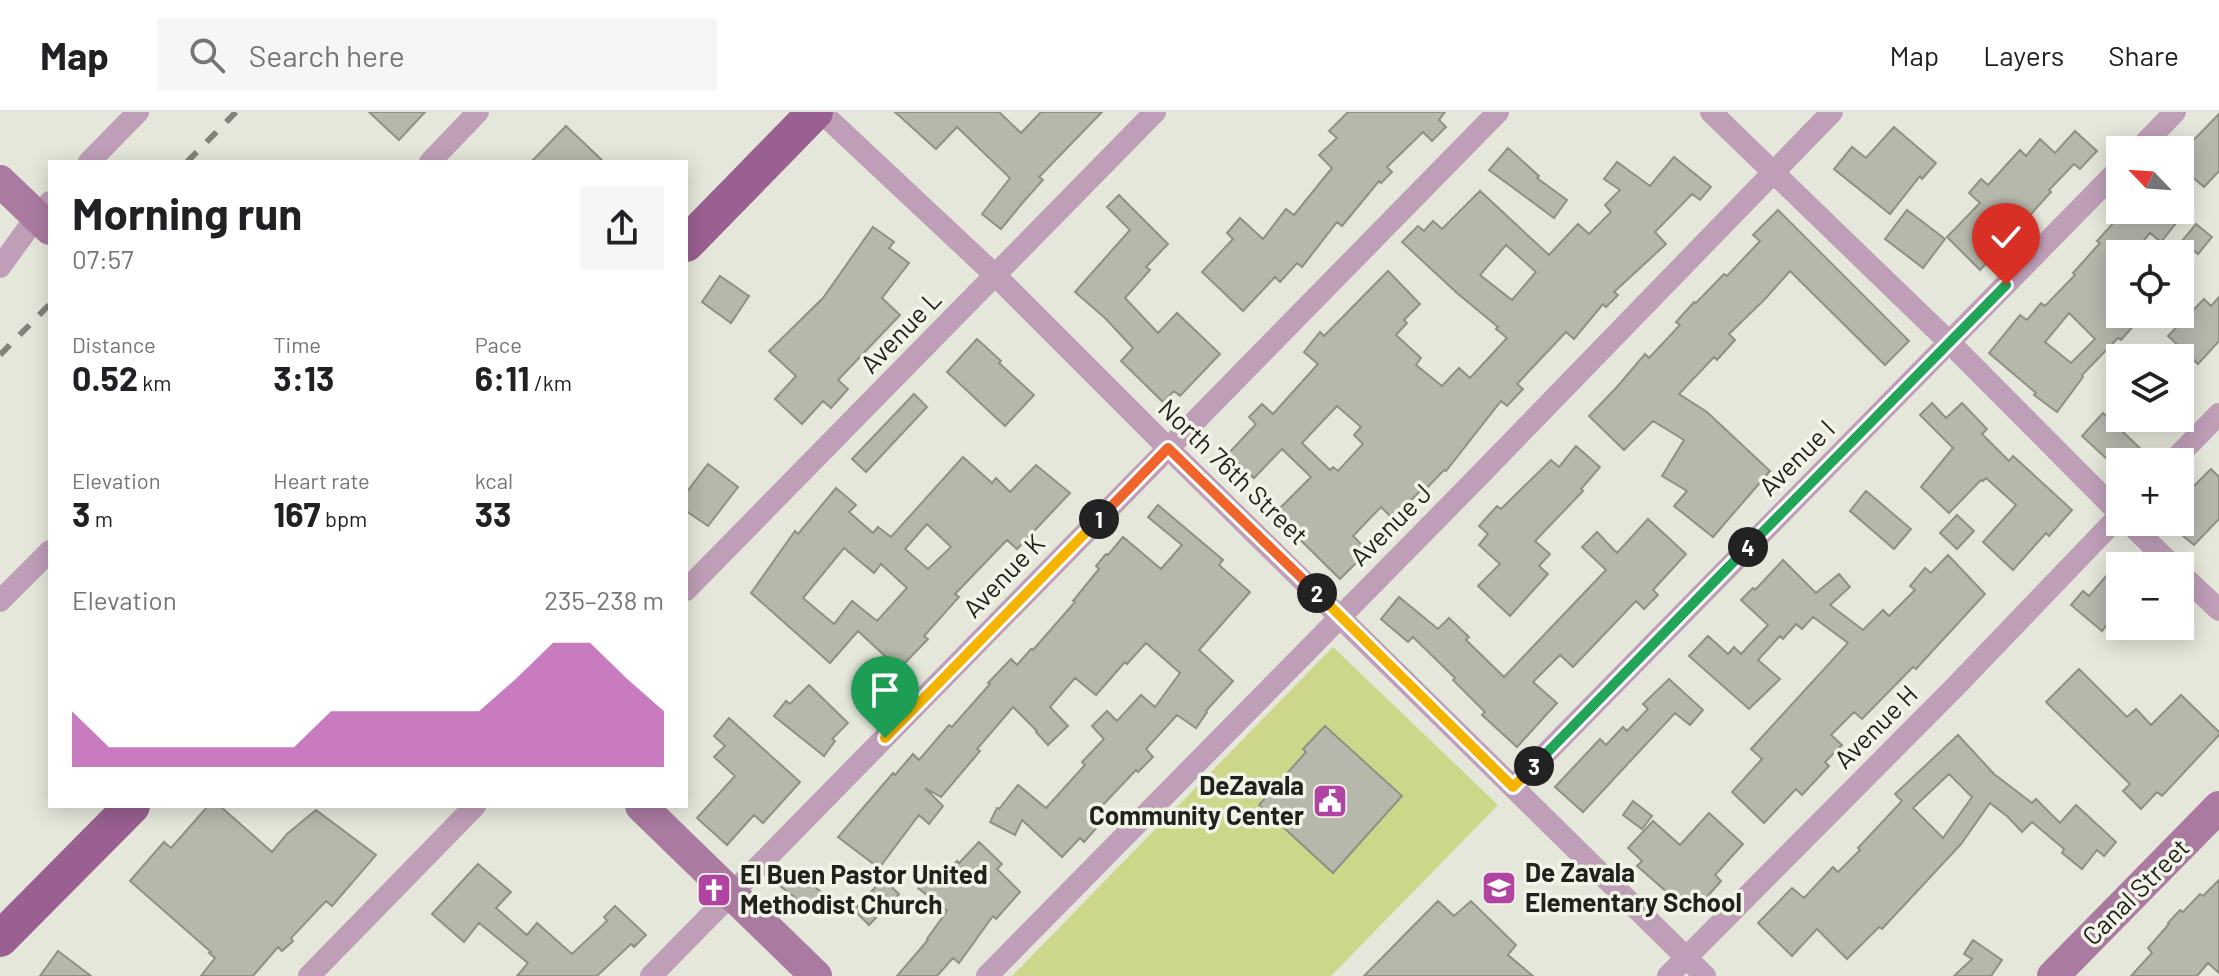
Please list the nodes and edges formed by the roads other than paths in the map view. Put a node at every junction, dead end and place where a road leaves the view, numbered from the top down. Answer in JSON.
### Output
{"nodes":[{"id":1,"x":138,"y":112,"type":"edge"},
{"id":2,"x":478,"y":112,"type":"edge"},
{"id":3,"x":818,"y":112,"type":"edge"},
{"id":4,"x":1155,"y":112,"type":"edge"},
{"id":5,"x":1498,"y":112,"type":"edge"},
{"id":6,"x":1711,"y":112,"type":"edge"},
{"id":7,"x":1832,"y":112,"type":"edge"},
{"id":8,"x":2175,"y":112,"type":"edge"},
{"id":9,"x":2152,"y":136,"type":"edge"},
{"id":10,"x":91,"y":160,"type":"edge"},
{"id":11,"x":432,"y":160,"type":"edge"},
{"id":12,"x":1772,"y":172,"type":"junction"},
{"id":13,"x":0,"y":181,"type":"edge"},
{"id":14,"x":2106,"y":182,"type":"edge"},
{"id":15,"x":46,"y":216,"type":"edge"},
{"id":16,"x":688,"y":242,"type":"edge"},
{"id":17,"x":0,"y":267,"type":"edge"},
{"id":18,"x":995,"y":275,"type":"junction"},
{"id":19,"x":1950,"y":343,"type":"junction"},
{"id":20,"x":2219,"y":414,"type":"edge"},
{"id":21,"x":1168,"y":448,"type":"junction"},
{"id":22,"x":2186,"y":448,"type":"edge"},
{"id":23,"x":2106,"y":501,"type":"edge"},
{"id":24,"x":2106,"y":530,"type":"edge"},
{"id":25,"x":2142,"y":536,"type":"edge"},
{"id":26,"x":2159,"y":552,"type":"edge"},
{"id":27,"x":48,"y":553,"type":"edge"},
{"id":28,"x":2194,"y":586,"type":"edge"},
{"id":29,"x":688,"y":588,"type":"edge"},
{"id":30,"x":0,"y":601,"type":"edge"},
{"id":31,"x":2219,"y":610,"type":"edge"},
{"id":32,"x":1340,"y":616,"type":"junction"},
{"id":33,"x":1513,"y":787,"type":"junction"},
{"id":34,"x":2219,"y":807,"type":"edge"},
{"id":35,"x":130,"y":808,"type":"edge"},
{"id":36,"x":473,"y":808,"type":"edge"},
{"id":37,"x":643,"y":808,"type":"edge"},
{"id":38,"x":731,"y":894,"type":"junction"},
{"id":39,"x":0,"y":939,"type":"edge"},
{"id":40,"x":1686,"y":958,"type":"junction"},
{"id":41,"x":309,"y":976,"type":"edge"},
{"id":42,"x":651,"y":976,"type":"edge"},
{"id":43,"x":816,"y":976,"type":"edge"},
{"id":44,"x":987,"y":976,"type":"edge"},
{"id":45,"x":1668,"y":976,"type":"edge"},
{"id":46,"x":1705,"y":976,"type":"edge"},
{"id":47,"x":2053,"y":976,"type":"edge"}],
"edges":[{"from":1,"to":10,"type":"street"},
{"from":2,"to":11,"type":"street"},
{"from":3,"to":16,"type":"main road"},
{"from":3,"to":18,"type":"street","name":"North 76th Street"},
{"from":4,"to":18,"type":"street","name":"Avenue L"},
{"from":5,"to":21,"type":"street","name":"Avenue K"},
{"from":6,"to":12,"type":"street"},
{"from":7,"to":12,"type":"street","name":"Avenue J"},
{"from":8,"to":9,"type":"street"},
{"from":12,"to":19,"type":"street"},
{"from":12,"to":32,"type":"street","name":"Avenue J"},
{"from":13,"to":15,"type":"street"},
{"from":14,"to":19,"type":"street","name":"Avenue I"},
{"from":15,"to":17,"type":"street"},
{"from":18,"to":21,"type":"street","name":"North 76th Street"},
{"from":18,"to":29,"type":"street","name":"Avenue L"},
{"from":19,"to":23,"type":"street"},
{"from":19,"to":33,"type":"street","name":"Avenue I"},
{"from":20,"to":22,"type":"street"},
{"from":21,"to":32,"type":"street","name":"North 76th Street"},
{"from":21,"to":38,"type":"street","name":"Avenue K"},
{"from":24,"to":40,"type":"street","name":"Avenue H"},
{"from":25,"to":26,"type":"street"},
{"from":27,"to":30,"type":"street"},
{"from":28,"to":31,"type":"street"},
{"from":32,"to":33,"type":"street","name":"North 76th Street"},
{"from":32,"to":44,"type":"street","name":"Avenue J"},
{"from":33,"to":40,"type":"street","name":"North 76th Street"},
{"from":34,"to":47,"type":"street","name":"Canal Street"},
{"from":35,"to":39,"type":"main road"},
{"from":36,"to":41,"type":"street"},
{"from":37,"to":38,"type":"street"},
{"from":38,"to":42,"type":"street","name":"Avenue K"},
{"from":38,"to":43,"type":"street"},
{"from":40,"to":45,"type":"street","name":"Avenue H"},
{"from":40,"to":46,"type":"street","name":"North 76th Street"}]}
